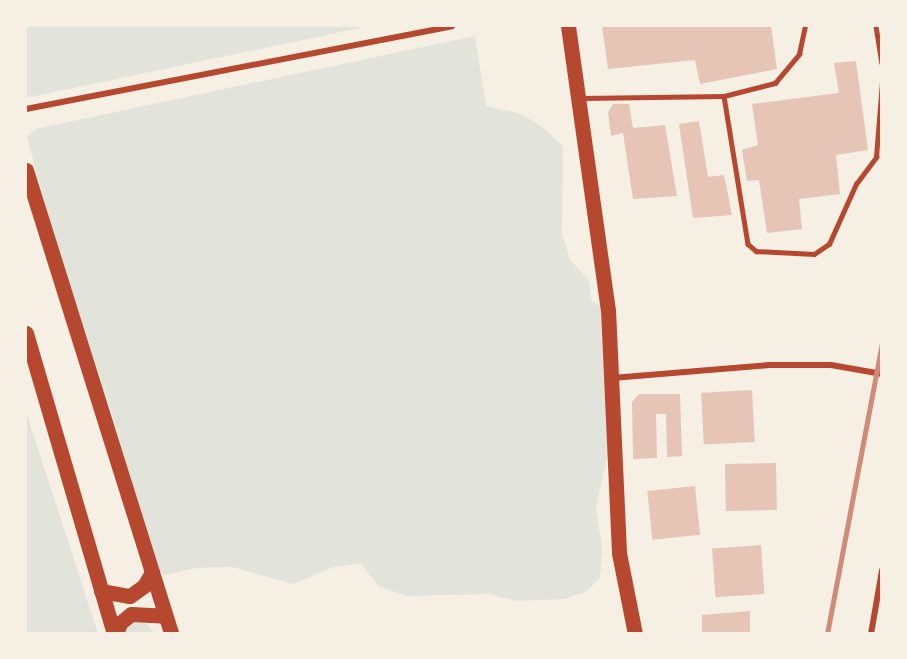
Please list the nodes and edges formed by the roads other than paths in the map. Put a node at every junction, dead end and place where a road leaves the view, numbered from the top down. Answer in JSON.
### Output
{"nodes":[{"id":1,"x":452,"y":26,"type":"edge"},
{"id":2,"x":568,"y":26,"type":"edge"},
{"id":3,"x":805,"y":26,"type":"edge"},
{"id":4,"x":876,"y":26,"type":"edge"},
{"id":5,"x":882,"y":63,"type":"edge"},
{"id":6,"x":882,"y":82,"type":"edge"},
{"id":7,"x":724,"y":96,"type":"junction"},
{"id":8,"x":579,"y":98,"type":"junction"},
{"id":9,"x":26,"y":110,"type":"edge"},
{"id":10,"x":26,"y":170,"type":"edge"},
{"id":11,"x":26,"y":333,"type":"edge"},
{"id":12,"x":882,"y":374,"type":"edge"},
{"id":13,"x":611,"y":378,"type":"junction"},
{"id":14,"x":882,"y":570,"type":"edge"},
{"id":15,"x":152,"y":572,"type":"junction"},
{"id":16,"x":101,"y":591,"type":"junction"},
{"id":17,"x":165,"y":616,"type":"junction"},
{"id":18,"x":115,"y":633,"type":"edge"},
{"id":19,"x":171,"y":633,"type":"edge"},
{"id":20,"x":635,"y":633,"type":"edge"},
{"id":21,"x":871,"y":633,"type":"edge"}],
"edges":[{"from":1,"to":9,"type":"street"},
{"from":2,"to":8,"type":"main road"},
{"from":3,"to":7,"type":"lane"},
{"from":4,"to":5,"type":"lane"},
{"from":6,"to":7,"type":"lane"},
{"from":7,"to":8,"type":"lane"},
{"from":8,"to":13,"type":"main road"},
{"from":10,"to":15,"type":"main road"},
{"from":11,"to":16,"type":"main road"},
{"from":12,"to":13,"type":"street"},
{"from":13,"to":20,"type":"main road"},
{"from":14,"to":21,"type":"street"},
{"from":15,"to":16,"type":"main road"},
{"from":15,"to":17,"type":"main road"},
{"from":16,"to":18,"type":"main road"},
{"from":17,"to":18,"type":"main road"},
{"from":17,"to":19,"type":"main road"}]}
